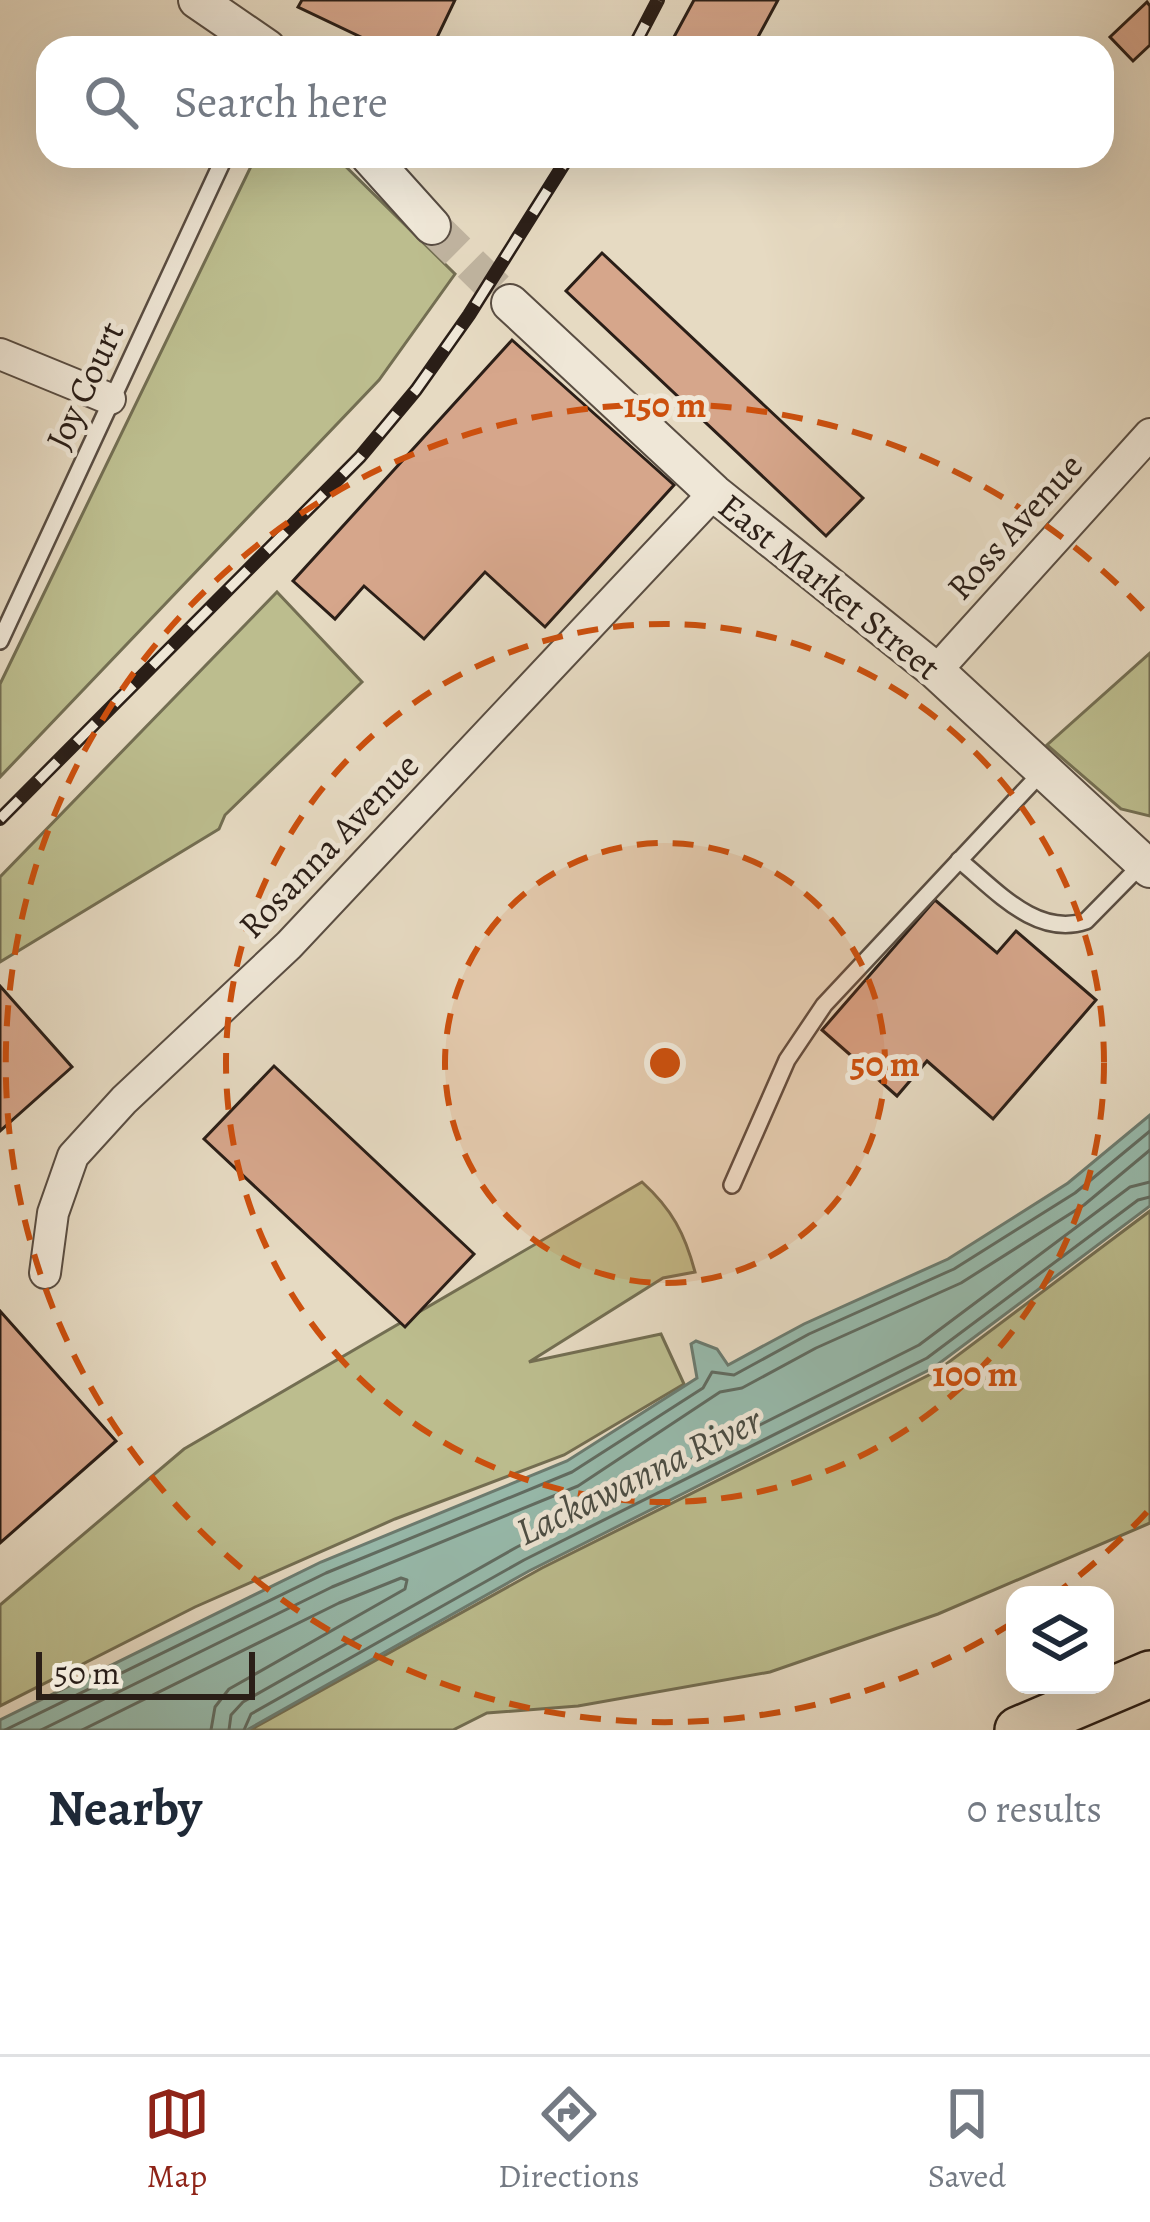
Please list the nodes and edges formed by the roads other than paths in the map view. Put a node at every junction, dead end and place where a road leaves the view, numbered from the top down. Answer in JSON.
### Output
{"nodes":[{"id":1,"x":198,"y":0,"type":"edge"},
{"id":2,"x":250,"y":36,"type":"edge"},
{"id":3,"x":219,"y":168,"type":"edge"},
{"id":4,"x":380,"y":168,"type":"edge"},
{"id":5,"x":432,"y":226,"type":"tunnel mouth"},
{"id":6,"x":510,"y":303,"type":"tunnel mouth"},
{"id":7,"x":0,"y":354,"type":"edge"},
{"id":8,"x":110,"y":399,"type":"junction"},
{"id":9,"x":1150,"y":434,"type":"edge"},
{"id":10,"x":714,"y":493,"type":"junction"},
{"id":11,"x":0,"y":641,"type":"edge"},
{"id":12,"x":936,"y":670,"type":"junction"},
{"id":13,"x":1043,"y":771,"type":"junction"},
{"id":14,"x":959,"y":860,"type":"junction"},
{"id":15,"x":1146,"y":866,"type":"edge"},
{"id":16,"x":732,"y":1185,"type":"dead end"},
{"id":17,"x":45,"y":1273,"type":"dead end"},
{"id":18,"x":1150,"y":1674,"type":"edge"},
{"id":19,"x":1018,"y":1730,"type":"edge"}],
"edges":[{"from":1,"to":2,"type":"street"},
{"from":3,"to":8,"type":"lane","name":"Joy Court"},
{"from":4,"to":5,"type":"street"},
{"from":6,"to":10,"type":"street","name":"East Market Street"},
{"from":7,"to":8,"type":"street"},
{"from":8,"to":11,"type":"lane","name":"Joy Court"},
{"from":9,"to":12,"type":"street","name":"Ross Avenue"},
{"from":10,"to":12,"type":"street","name":"East Market Street"},
{"from":10,"to":17,"type":"street","name":"Rosanna Avenue"},
{"from":12,"to":13,"type":"street","name":"East Market Street"},
{"from":13,"to":14,"type":"lane"},
{"from":13,"to":15,"type":"street","name":"East Market Street"},
{"from":14,"to":15,"type":"lane"},
{"from":14,"to":16,"type":"lane"},
{"from":18,"to":19,"type":"main road"}]}
